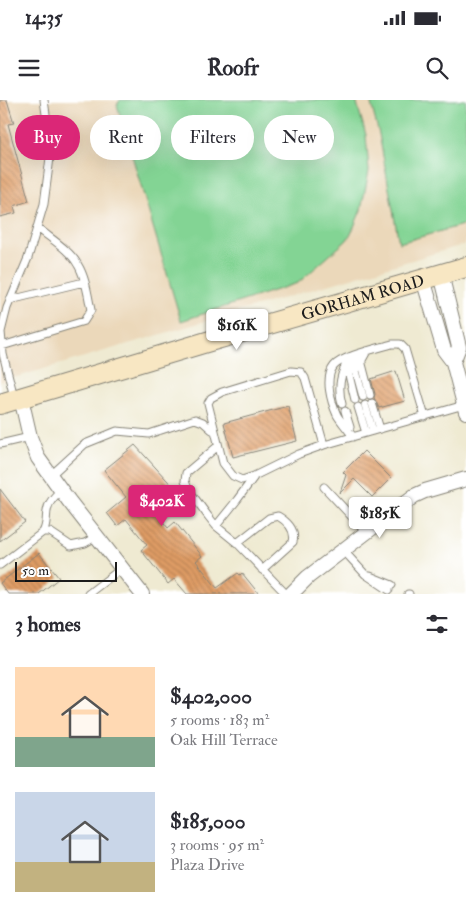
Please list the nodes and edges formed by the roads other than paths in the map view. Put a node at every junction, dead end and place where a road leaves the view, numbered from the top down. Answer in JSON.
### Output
{"nodes":[{"id":1,"x":44,"y":100,"type":"edge"},
{"id":2,"x":38,"y":228,"type":"junction"},
{"id":3,"x":466,"y":267,"type":"edge"},
{"id":4,"x":432,"y":277,"type":"junction"},
{"id":5,"x":84,"y":282,"type":"junction"},
{"id":6,"x":10,"y":300,"type":"junction"},
{"id":7,"x":3,"y":312,"type":"edge"},
{"id":8,"x":1,"y":349,"type":"edge"},
{"id":9,"x":362,"y":353,"type":"junction"},
{"id":10,"x":349,"y":358,"type":"junction"},
{"id":11,"x":12,"y":401,"type":"edge"},
{"id":12,"x":364,"y":401,"type":"junction"},
{"id":13,"x":465,"y":404,"type":"edge"},
{"id":14,"x":425,"y":417,"type":"junction"},
{"id":15,"x":373,"y":431,"type":"junction"},
{"id":16,"x":214,"y":433,"type":"junction"},
{"id":17,"x":30,"y":436,"type":"junction"},
{"id":18,"x":353,"y":437,"type":"junction"},
{"id":19,"x":0,"y":444,"type":"edge"},
{"id":20,"x":324,"y":445,"type":"junction"},
{"id":21,"x":218,"y":446,"type":"junction"},
{"id":22,"x":50,"y":476,"type":"junction"},
{"id":23,"x":254,"y":476,"type":"junction"},
{"id":24,"x":466,"y":479,"type":"edge"},
{"id":25,"x":324,"y":487,"type":"dead end"},
{"id":26,"x":61,"y":490,"type":"junction"},
{"id":27,"x":216,"y":526,"type":"junction"},
{"id":28,"x":43,"y":532,"type":"junction"},
{"id":29,"x":366,"y":532,"type":"junction"},
{"id":30,"x":97,"y":536,"type":"junction"},
{"id":31,"x":237,"y":543,"type":"junction"},
{"id":32,"x":343,"y":550,"type":"junction"},
{"id":33,"x":0,"y":565,"type":"edge"},
{"id":34,"x":122,"y":568,"type":"junction"},
{"id":35,"x":262,"y":570,"type":"junction"},
{"id":36,"x":365,"y":574,"type":"junction"},
{"id":37,"x":388,"y":590,"type":"edge"},
{"id":38,"x":88,"y":594,"type":"edge"},
{"id":39,"x":142,"y":594,"type":"edge"},
{"id":40,"x":286,"y":594,"type":"edge"},
{"id":41,"x":291,"y":594,"type":"edge"}],
"edges":[{"from":1,"to":2,"type":"lane"},
{"from":2,"to":5,"type":"lane"},
{"from":2,"to":6,"type":"lane"},
{"from":3,"to":4,"type":"main road","name":"GORHAM ROAD"},
{"from":4,"to":11,"type":"main road","name":"GORHAM ROAD"},
{"from":4,"to":13,"type":"street"},
{"from":5,"to":6,"type":"lane"},
{"from":5,"to":8,"type":"lane"},
{"from":6,"to":7,"type":"lane"},
{"from":7,"to":8,"type":"lane"},
{"from":8,"to":11,"type":"lane"},
{"from":9,"to":10,"type":"lane"},
{"from":9,"to":12,"type":"lane"},
{"from":9,"to":12,"type":"lane"},
{"from":9,"to":14,"type":"lane"},
{"from":10,"to":18,"type":"lane"},
{"from":10,"to":18,"type":"lane"},
{"from":11,"to":17,"type":"street"},
{"from":12,"to":15,"type":"lane"},
{"from":12,"to":15,"type":"lane"},
{"from":13,"to":14,"type":"lane"},
{"from":14,"to":15,"type":"lane"},
{"from":15,"to":18,"type":"lane"},
{"from":16,"to":20,"type":"lane"},
{"from":16,"to":21,"type":"lane"},
{"from":16,"to":22,"type":"lane"},
{"from":17,"to":19,"type":"lane"},
{"from":17,"to":22,"type":"street"},
{"from":18,"to":20,"type":"lane"},
{"from":20,"to":23,"type":"lane"},
{"from":21,"to":23,"type":"lane"},
{"from":21,"to":27,"type":"lane"},
{"from":22,"to":26,"type":"street"},
{"from":23,"to":27,"type":"lane"},
{"from":24,"to":29,"type":"street"},
{"from":25,"to":29,"type":"lane"},
{"from":26,"to":28,"type":"lane"},
{"from":26,"to":30,"type":"street"},
{"from":27,"to":31,"type":"lane"},
{"from":28,"to":30,"type":"lane"},
{"from":28,"to":33,"type":"lane"},
{"from":29,"to":32,"type":"street"},
{"from":30,"to":34,"type":"street"},
{"from":31,"to":35,"type":"lane"},
{"from":31,"to":35,"type":"lane"},
{"from":32,"to":36,"type":"lane"},
{"from":32,"to":41,"type":"street"},
{"from":34,"to":38,"type":"lane"},
{"from":34,"to":39,"type":"street"},
{"from":35,"to":40,"type":"lane"},
{"from":36,"to":37,"type":"lane"},
{"from":36,"to":37,"type":"lane"}]}
